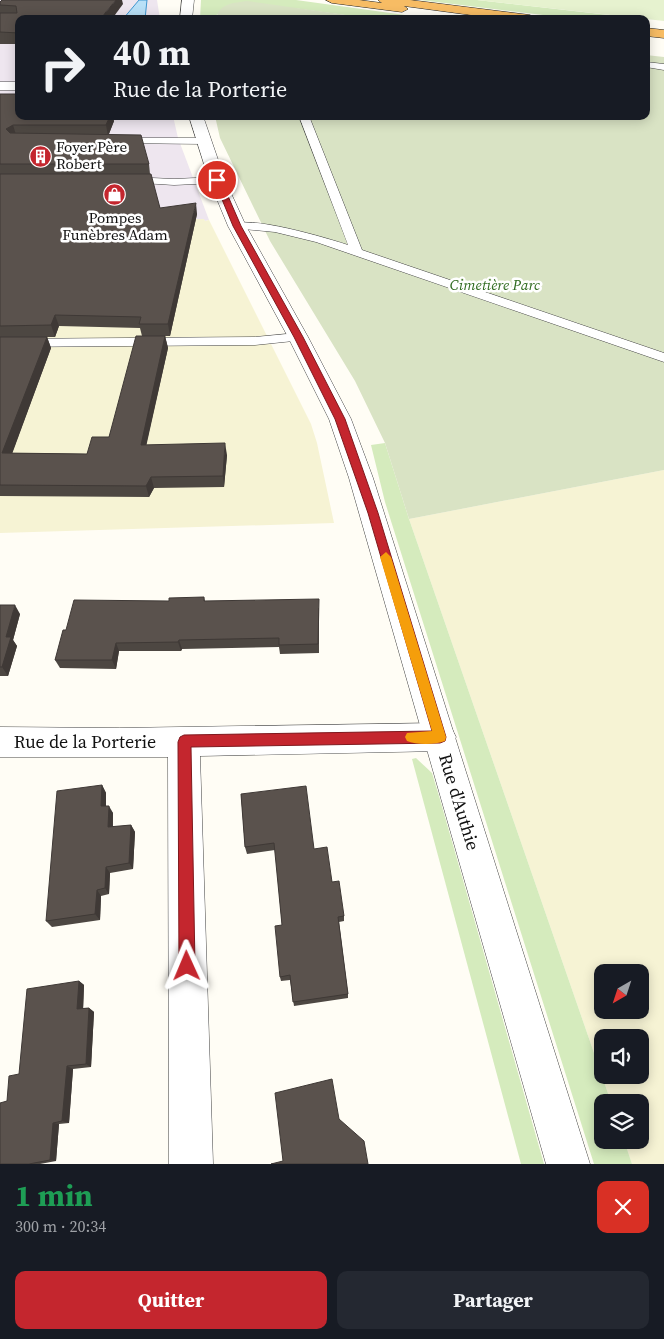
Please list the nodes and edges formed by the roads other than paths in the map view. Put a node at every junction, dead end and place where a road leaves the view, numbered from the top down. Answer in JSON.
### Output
{"nodes":[{"id":1,"x":188,"y":0,"type":"edge"},
{"id":2,"x":332,"y":0,"type":"edge"},
{"id":3,"x":384,"y":0,"type":"edge"},
{"id":4,"x":186,"y":15,"type":"edge"},
{"id":5,"x":444,"y":15,"type":"edge"},
{"id":6,"x":499,"y":15,"type":"edge"},
{"id":7,"x":650,"y":32,"type":"edge"},
{"id":8,"x":664,"y":34,"type":"edge"},
{"id":9,"x":650,"y":40,"type":"edge"},
{"id":10,"x":664,"y":41,"type":"edge"},
{"id":11,"x":650,"y":65,"type":"edge"},
{"id":12,"x":664,"y":67,"type":"edge"},
{"id":13,"x":0,"y":86,"type":"edge"},
{"id":14,"x":15,"y":86,"type":"edge"},
{"id":15,"x":197,"y":120,"type":"edge"},
{"id":16,"x":306,"y":120,"type":"edge"},
{"id":17,"x":105,"y":140,"type":"edge"},
{"id":18,"x":204,"y":141,"type":"junction"},
{"id":19,"x":120,"y":180,"type":"edge"},
{"id":20,"x":217,"y":180,"type":"junction"},
{"id":21,"x":237,"y":226,"type":"junction"},
{"id":22,"x":357,"y":253,"type":"junction"},
{"id":23,"x":298,"y":337,"type":"junction"},
{"id":24,"x":0,"y":343,"type":"edge"},
{"id":25,"x":664,"y":358,"type":"edge"},
{"id":26,"x":440,"y":737,"type":"junction"},
{"id":27,"x":0,"y":742,"type":"edge"},
{"id":28,"x":184,"y":742,"type":"junction"},
{"id":29,"x":191,"y":1164,"type":"edge"},
{"id":30,"x":568,"y":1164,"type":"edge"}],
"edges":[{"from":1,"to":4,"type":"street"},
{"from":2,"to":5,"type":"highway"},
{"from":3,"to":6,"type":"highway"},
{"from":7,"to":8,"type":"highway"},
{"from":9,"to":10,"type":"highway"},
{"from":11,"to":12,"type":"lane"},
{"from":13,"to":14,"type":"street"},
{"from":15,"to":18,"type":"street","name":"Rue d'Authie"},
{"from":16,"to":22,"type":"lane"},
{"from":17,"to":18,"type":"lane"},
{"from":18,"to":20,"type":"street","name":"Rue d'Authie"},
{"from":19,"to":20,"type":"lane"},
{"from":20,"to":21,"type":"street","name":"Rue d'Authie"},
{"from":21,"to":22,"type":"lane"},
{"from":21,"to":23,"type":"street","name":"Rue d'Authie"},
{"from":22,"to":25,"type":"lane"},
{"from":23,"to":24,"type":"lane"},
{"from":23,"to":26,"type":"street","name":"Rue d'Authie"},
{"from":26,"to":28,"type":"street","name":"Rue de la Porterie"},
{"from":26,"to":30,"type":"street","name":"Rue d'Authie"},
{"from":27,"to":28,"type":"street","name":"Rue de la Porterie"},
{"from":28,"to":29,"type":"street"}]}
